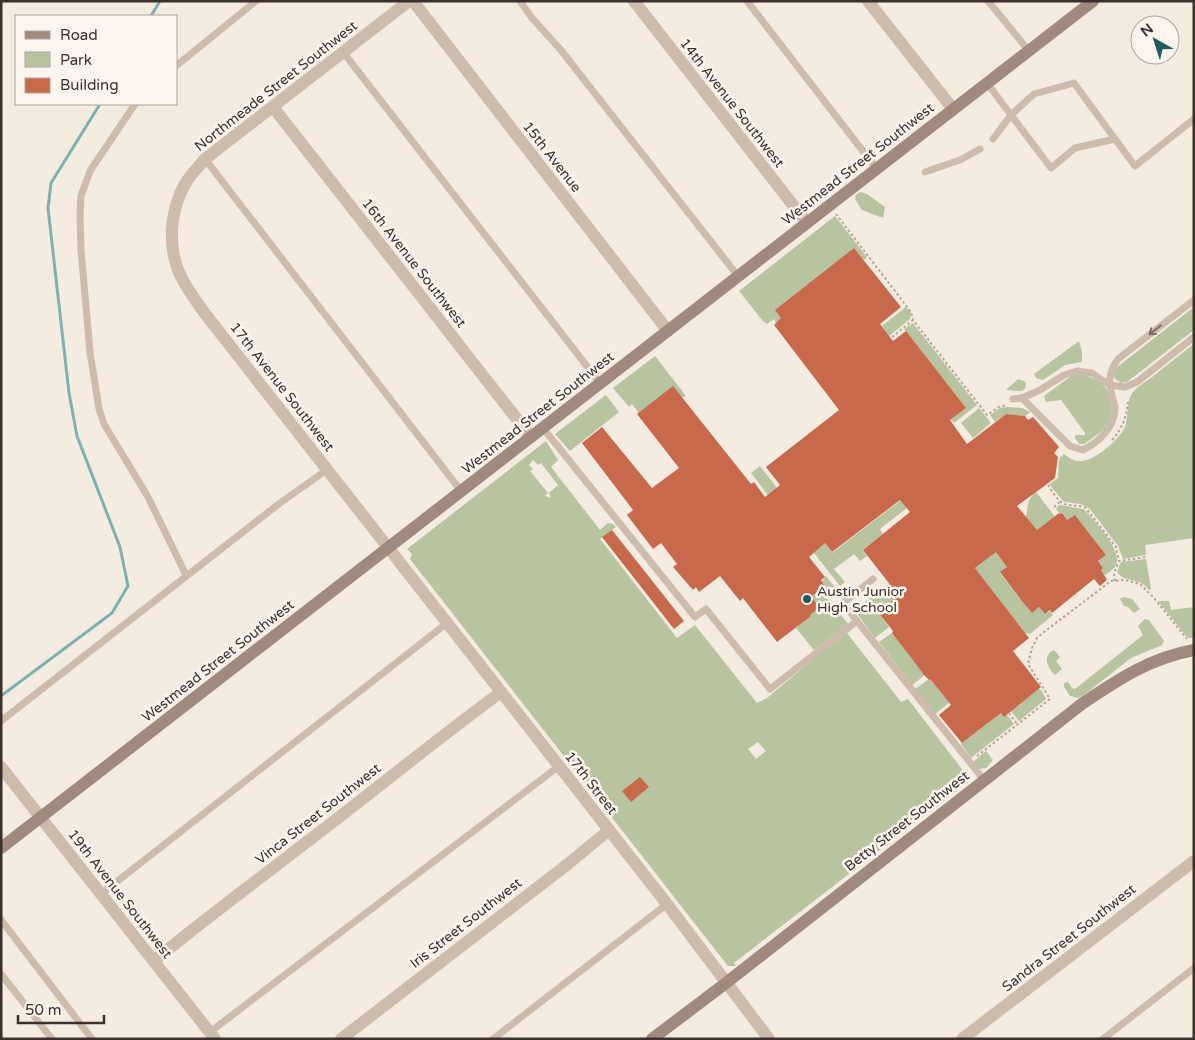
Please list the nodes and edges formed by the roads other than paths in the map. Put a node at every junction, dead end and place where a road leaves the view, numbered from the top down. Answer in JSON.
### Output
{"nodes":[{"id":1,"x":256,"y":1,"type":"edge"},
{"id":2,"x":411,"y":1,"type":"edge"},
{"id":3,"x":520,"y":1,"type":"edge"},
{"id":4,"x":634,"y":1,"type":"edge"},
{"id":5,"x":747,"y":1,"type":"edge"},
{"id":6,"x":868,"y":1,"type":"edge"},
{"id":7,"x":988,"y":1,"type":"edge"},
{"id":8,"x":1093,"y":1,"type":"edge"},
{"id":9,"x":1029,"y":50,"type":"junction"},
{"id":10,"x":343,"y":52,"type":"junction"},
{"id":11,"x":178,"y":64,"type":"edge"},
{"id":12,"x":987,"y":83,"type":"junction"},
{"id":13,"x":134,"y":105,"type":"edge"},
{"id":14,"x":273,"y":107,"type":"junction"},
{"id":15,"x":953,"y":109,"type":"junction"},
{"id":16,"x":1011,"y":115,"type":"junction"},
{"id":17,"x":1194,"y":119,"type":"edge"},
{"id":18,"x":1115,"y":138,"type":"junction"},
{"id":19,"x":993,"y":139,"type":"dead end"},
{"id":20,"x":980,"y":149,"type":"dead end"},
{"id":21,"x":205,"y":159,"type":"junction"},
{"id":22,"x":876,"y":168,"type":"junction"},
{"id":23,"x":925,"y":172,"type":"dead end"},
{"id":24,"x":807,"y":222,"type":"junction"},
{"id":25,"x":172,"y":235,"type":"joint"},
{"id":26,"x":738,"y":276,"type":"junction"},
{"id":27,"x":1194,"y":300,"type":"edge"},
{"id":28,"x":668,"y":331,"type":"junction"},
{"id":29,"x":1194,"y":337,"type":"edge"},
{"id":30,"x":600,"y":383,"type":"junction"},
{"id":31,"x":1109,"y":385,"type":"junction"},
{"id":32,"x":1022,"y":398,"type":"junction"},
{"id":33,"x":1013,"y":402,"type":"road end"},
{"id":34,"x":543,"y":428,"type":"junction"},
{"id":35,"x":531,"y":437,"type":"junction"},
{"id":36,"x":328,"y":470,"type":"junction"},
{"id":37,"x":461,"y":491,"type":"junction"},
{"id":38,"x":389,"y":547,"type":"junction"},
{"id":39,"x":186,"y":575,"type":"junction"},
{"id":40,"x":873,"y":579,"type":"dead end"},
{"id":41,"x":857,"y":621,"type":"junction"},
{"id":42,"x":447,"y":623,"type":"junction"},
{"id":43,"x":1190,"y":645,"type":"edge"},
{"id":44,"x":500,"y":692,"type":"junction"},
{"id":45,"x":1,"y":721,"type":"edge"},
{"id":46,"x":559,"y":766,"type":"junction"},
{"id":47,"x":1,"y":767,"type":"edge"},
{"id":48,"x":984,"y":780,"type":"junction"},
{"id":49,"x":41,"y":818,"type":"junction"},
{"id":50,"x":609,"y":830,"type":"junction"},
{"id":51,"x":1,"y":848,"type":"edge"},
{"id":52,"x":1194,"y":861,"type":"edge"},
{"id":53,"x":101,"y":894,"type":"junction"},
{"id":54,"x":667,"y":904,"type":"junction"},
{"id":55,"x":1,"y":920,"type":"edge"},
{"id":56,"x":154,"y":962,"type":"junction"},
{"id":57,"x":1194,"y":968,"type":"edge"},
{"id":58,"x":1,"y":974,"type":"edge"},
{"id":59,"x":726,"y":983,"type":"junction"},
{"id":60,"x":213,"y":1036,"type":"edge"},
{"id":61,"x":52,"y":1039,"type":"edge"},
{"id":62,"x":92,"y":1039,"type":"edge"},
{"id":63,"x":341,"y":1039,"type":"edge"},
{"id":64,"x":493,"y":1039,"type":"edge"},
{"id":65,"x":652,"y":1039,"type":"edge"},
{"id":66,"x":769,"y":1039,"type":"edge"},
{"id":67,"x":962,"y":1039,"type":"edge"},
{"id":68,"x":1103,"y":1039,"type":"edge"}],
"edges":[{"from":1,"to":11,"type":"lane"},
{"from":2,"to":10,"type":"street","name":"Northmeade Street Southwest"},
{"from":2,"to":28,"type":"street","name":"15th Avenue"},
{"from":3,"to":26,"type":"lane"},
{"from":4,"to":24,"type":"street","name":"14th Avenue Southwest"},
{"from":5,"to":22,"type":"lane"},
{"from":6,"to":15,"type":"street"},
{"from":7,"to":9,"type":"lane"},
{"from":8,"to":9,"type":"street","name":"Westmead Street Southwest"},
{"from":9,"to":12,"type":"street","name":"Westmead Street Southwest"},
{"from":10,"to":14,"type":"street","name":"Northmeade Street Southwest"},
{"from":10,"to":30,"type":"lane"},
{"from":12,"to":15,"type":"street","name":"Westmead Street Southwest"},
{"from":12,"to":16,"type":"lane"},
{"from":13,"to":39,"type":"lane"},
{"from":14,"to":21,"type":"street","name":"Northmeade Street Southwest"},
{"from":14,"to":35,"type":"street","name":"16th Avenue Southwest"},
{"from":15,"to":22,"type":"street","name":"Westmead Street Southwest"},
{"from":16,"to":18,"type":"lane"},
{"from":16,"to":18,"type":"lane"},
{"from":16,"to":19,"type":"lane"},
{"from":17,"to":18,"type":"lane"},
{"from":20,"to":23,"type":"lane"},
{"from":21,"to":25,"type":"street","name":"Northmeade Street Southwest"},
{"from":21,"to":37,"type":"lane"},
{"from":22,"to":24,"type":"street","name":"Westmead Street Southwest"},
{"from":24,"to":26,"type":"street","name":"Westmead Street Southwest"},
{"from":25,"to":36,"type":"street","name":"17th Avenue Southwest"},
{"from":26,"to":28,"type":"street","name":"Westmead Street Southwest"},
{"from":27,"to":31,"type":"lane","one_way":true},
{"from":28,"to":30,"type":"street","name":"Westmead Street Southwest"},
{"from":29,"to":31,"type":"lane"},
{"from":30,"to":34,"type":"street","name":"Westmead Street Southwest"},
{"from":31,"to":32,"type":"lane"},
{"from":31,"to":32,"type":"lane"},
{"from":32,"to":33,"type":"lane"},
{"from":34,"to":35,"type":"street","name":"Westmead Street Southwest"},
{"from":34,"to":41,"type":"lane"},
{"from":35,"to":37,"type":"street","name":"Westmead Street Southwest"},
{"from":36,"to":38,"type":"street","name":"17th Avenue Southwest"},
{"from":36,"to":39,"type":"lane"},
{"from":37,"to":38,"type":"street","name":"Westmead Street Southwest"},
{"from":38,"to":42,"type":"street","name":"17th Street"},
{"from":38,"to":49,"type":"street","name":"Westmead Street Southwest"},
{"from":39,"to":45,"type":"lane"},
{"from":40,"to":41,"type":"lane"},
{"from":41,"to":48,"type":"lane"},
{"from":42,"to":44,"type":"street","name":"17th Street"},
{"from":42,"to":53,"type":"lane"},
{"from":43,"to":48,"type":"street","name":"Betty Street Southwest"},
{"from":44,"to":46,"type":"street","name":"17th Street"},
{"from":44,"to":56,"type":"street","name":"Vinca Street Southwest"},
{"from":46,"to":50,"type":"street","name":"17th Street"},
{"from":46,"to":60,"type":"lane"},
{"from":47,"to":49,"type":"street","name":"19th Avenue Southwest"},
{"from":48,"to":59,"type":"street","name":"Betty Street Southwest"},
{"from":49,"to":51,"type":"street","name":"Westmead Street Southwest"},
{"from":49,"to":53,"type":"street","name":"19th Avenue Southwest"},
{"from":50,"to":54,"type":"street","name":"17th Street"},
{"from":50,"to":63,"type":"street","name":"Iris Street Southwest"},
{"from":52,"to":67,"type":"street","name":"Sandra Street Southwest"},
{"from":53,"to":56,"type":"street","name":"19th Avenue Southwest"},
{"from":54,"to":59,"type":"street","name":"17th Street"},
{"from":54,"to":64,"type":"lane"},
{"from":55,"to":62,"type":"lane"},
{"from":56,"to":60,"type":"street","name":"19th Avenue Southwest"},
{"from":57,"to":68,"type":"lane"},
{"from":58,"to":61,"type":"lane"},
{"from":59,"to":65,"type":"street","name":"Betty Street Southwest"},
{"from":59,"to":66,"type":"street","name":"17th Street"}]}
